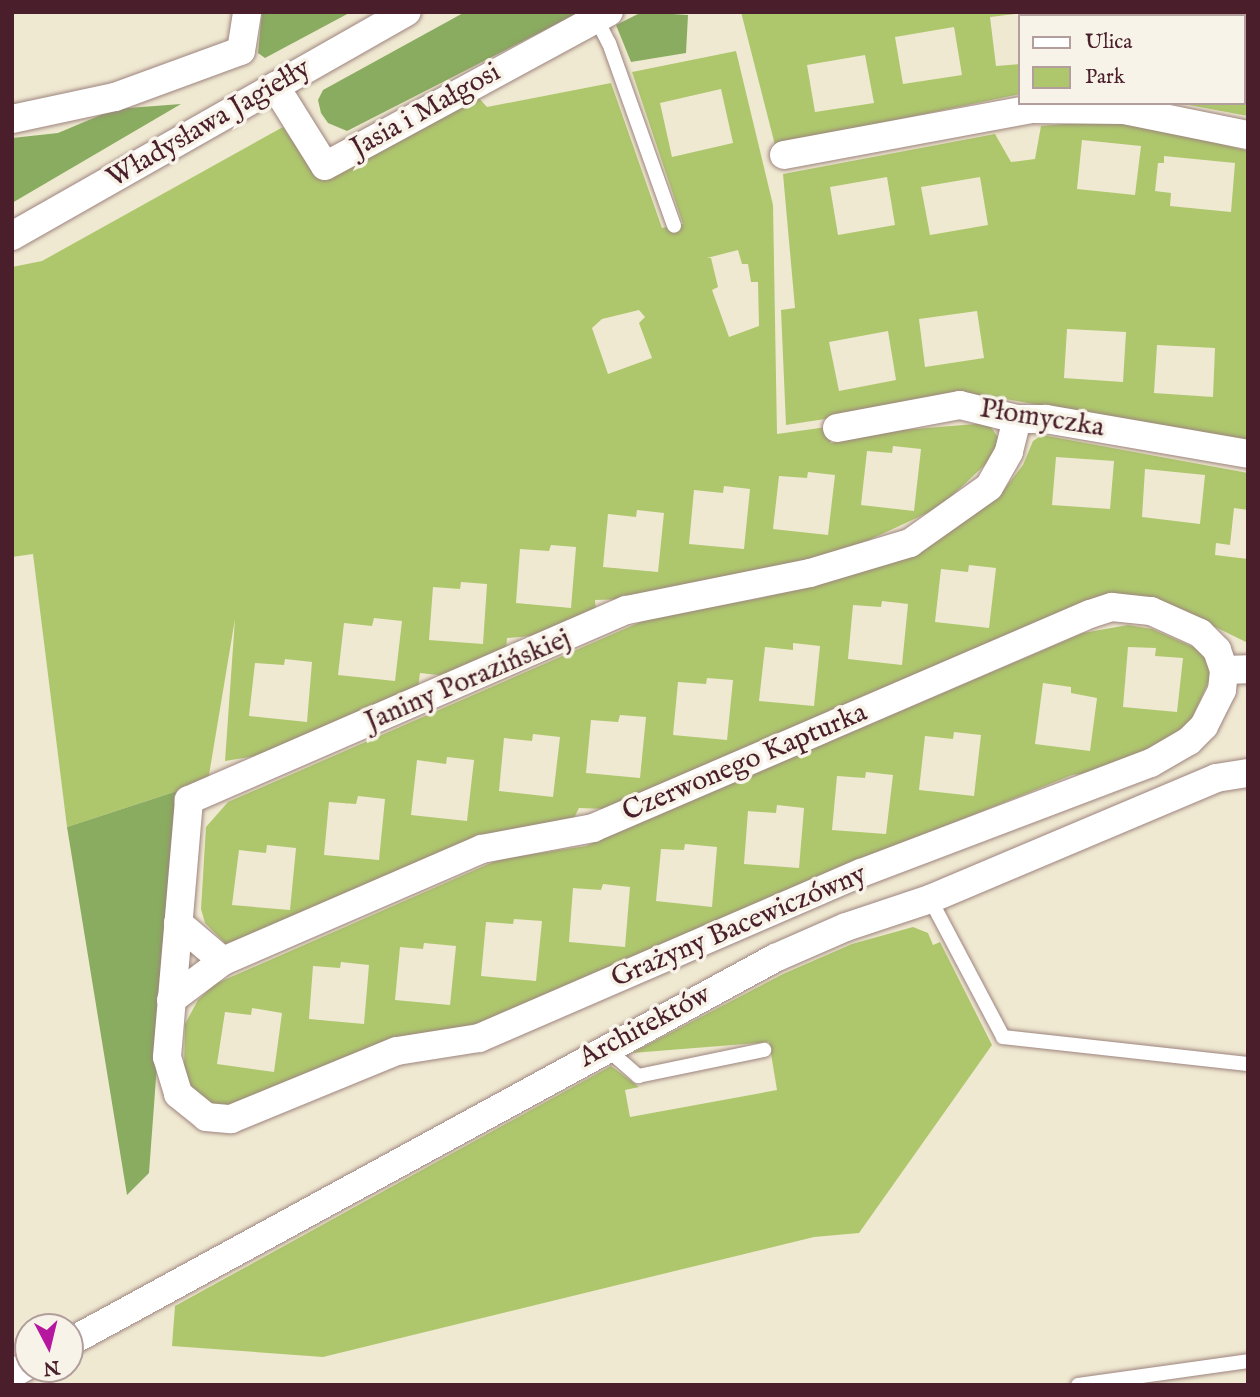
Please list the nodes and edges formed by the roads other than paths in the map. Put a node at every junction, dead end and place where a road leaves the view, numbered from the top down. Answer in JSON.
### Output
{"nodes":[{"id":1,"x":247,"y":12,"type":"edge"},
{"id":2,"x":407,"y":12,"type":"edge"},
{"id":3,"x":603,"y":15,"type":"edge"},
{"id":4,"x":275,"y":86,"type":"junction"},
{"id":5,"x":12,"y":119,"type":"edge"},
{"id":6,"x":1248,"y":135,"type":"edge"},
{"id":7,"x":783,"y":155,"type":"dead end"},
{"id":8,"x":674,"y":226,"type":"dead end"},
{"id":9,"x":12,"y":236,"type":"edge"},
{"id":10,"x":1017,"y":419,"type":"junction"},
{"id":11,"x":837,"y":428,"type":"dead end"},
{"id":12,"x":1248,"y":454,"type":"edge"},
{"id":13,"x":1236,"y":669,"type":"edge"},
{"id":14,"x":1248,"y":773,"type":"edge"},
{"id":15,"x":930,"y":899,"type":"junction"},
{"id":16,"x":178,"y":923,"type":"junction"},
{"id":17,"x":223,"y":961,"type":"junction"},
{"id":18,"x":171,"y":1000,"type":"junction"},
{"id":19,"x":606,"y":1048,"type":"junction"},
{"id":20,"x":764,"y":1050,"type":"dead end"},
{"id":21,"x":1248,"y":1064,"type":"edge"},
{"id":22,"x":206,"y":1117,"type":"joint"},
{"id":23,"x":84,"y":1334,"type":"edge"},
{"id":24,"x":1248,"y":1362,"type":"edge"},
{"id":25,"x":1078,"y":1385,"type":"edge"}],
"edges":[{"from":1,"to":5,"type":"street"},
{"from":2,"to":4,"type":"street","name":"Władysława Jagiełły"},
{"from":3,"to":4,"type":"street","name":"Jasia i Małgosi"},
{"from":3,"to":8,"type":"lane"},
{"from":4,"to":9,"type":"street","name":"Władysława Jagiełły"},
{"from":6,"to":7,"type":"street"},
{"from":10,"to":11,"type":"street","name":"Płomyczka"},
{"from":10,"to":12,"type":"street","name":"Płomyczka"},
{"from":10,"to":16,"type":"street","name":"Janiny Porazińskiej"},
{"from":13,"to":17,"type":"street","name":"Czerwonego Kapturka"},
{"from":13,"to":22,"type":"street","name":"Grażyny Bacewiczówny"},
{"from":14,"to":15,"type":"street","name":"Architektów"},
{"from":15,"to":19,"type":"street","name":"Architektów"},
{"from":15,"to":21,"type":"lane"},
{"from":16,"to":17,"type":"street"},
{"from":16,"to":18,"type":"street","name":"Janiny Porazińskiej"},
{"from":17,"to":18,"type":"street","name":"Czerwonego Kapturka"},
{"from":18,"to":22,"type":"street","name":"Janiny Porazińskiej"},
{"from":19,"to":20,"type":"lane"},
{"from":19,"to":23,"type":"street","name":"Architektów"},
{"from":24,"to":25,"type":"lane"}]}
